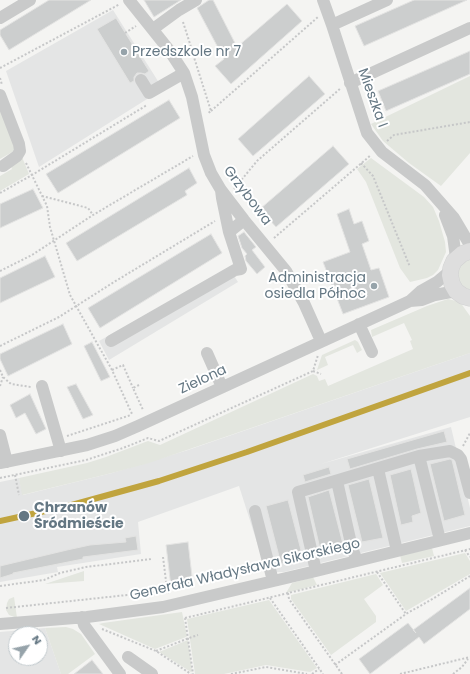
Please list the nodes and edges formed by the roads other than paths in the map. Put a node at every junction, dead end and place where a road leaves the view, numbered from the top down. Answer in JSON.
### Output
{"nodes":[{"id":1,"x":30,"y":0,"type":"edge"},
{"id":2,"x":196,"y":0,"type":"edge"},
{"id":3,"x":323,"y":0,"type":"edge"},
{"id":4,"x":387,"y":0,"type":"edge"},
{"id":5,"x":127,"y":1,"type":"edge"},
{"id":6,"x":0,"y":18,"type":"edge"},
{"id":7,"x":332,"y":25,"type":"junction"},
{"id":8,"x":470,"y":28,"type":"edge"},
{"id":9,"x":153,"y":30,"type":"junction"},
{"id":10,"x":184,"y":73,"type":"junction"},
{"id":11,"x":141,"y":80,"type":"dead end"},
{"id":12,"x":347,"y":85,"type":"junction"},
{"id":13,"x":0,"y":95,"type":"edge"},
{"id":14,"x":3,"y":166,"type":"dead end"},
{"id":15,"x":225,"y":187,"type":"junction"},
{"id":16,"x":440,"y":203,"type":"junction"},
{"id":17,"x":244,"y":220,"type":"junction"},
{"id":18,"x":229,"y":232,"type":"junction"},
{"id":19,"x":470,"y":245,"type":"edge"},
{"id":20,"x":459,"y":260,"type":"edge"},
{"id":21,"x":463,"y":294,"type":"edge"},
{"id":22,"x":410,"y":301,"type":"junction"},
{"id":23,"x":359,"y":324,"type":"junction"},
{"id":24,"x":111,"y":341,"type":"dead end"},
{"id":25,"x":320,"y":347,"type":"junction"},
{"id":26,"x":372,"y":352,"type":"dead end"},
{"id":27,"x":207,"y":353,"type":"dead end"},
{"id":28,"x":42,"y":386,"type":"road end"},
{"id":29,"x":222,"y":388,"type":"junction"},
{"id":30,"x":0,"y":435,"type":"edge"},
{"id":31,"x":61,"y":451,"type":"junction"},
{"id":32,"x":419,"y":456,"type":"junction"},
{"id":33,"x":4,"y":462,"type":"edge"},
{"id":34,"x":378,"y":468,"type":"junction"},
{"id":35,"x":336,"y":481,"type":"junction"},
{"id":36,"x":470,"y":493,"type":"edge"},
{"id":37,"x":256,"y":510,"type":"dead end"},
{"id":38,"x":470,"y":533,"type":"edge"},
{"id":39,"x":440,"y":540,"type":"junction"},
{"id":40,"x":397,"y":551,"type":"junction"},
{"id":41,"x":357,"y":561,"type":"junction"},
{"id":42,"x":316,"y":571,"type":"junction"},
{"id":43,"x":273,"y":581,"type":"junction"},
{"id":44,"x":82,"y":617,"type":"junction"},
{"id":45,"x":0,"y":624,"type":"edge"},
{"id":46,"x":128,"y":657,"type":"dead end"},
{"id":47,"x":120,"y":674,"type":"edge"},
{"id":48,"x":152,"y":674,"type":"edge"}],
"edges":[{"from":1,"to":6,"type":"street"},
{"from":2,"to":9,"type":"street"},
{"from":3,"to":7,"type":"street","name":"Mieszka I"},
{"from":4,"to":7,"type":"street"},
{"from":5,"to":9,"type":"street","name":"Grzybowa"},
{"from":7,"to":12,"type":"street","name":"Mieszka I"},
{"from":8,"to":12,"type":"street"},
{"from":9,"to":10,"type":"street","name":"Grzybowa"},
{"from":10,"to":11,"type":"street"},
{"from":10,"to":15,"type":"street","name":"Grzybowa"},
{"from":12,"to":16,"type":"street","name":"Mieszka I"},
{"from":13,"to":14,"type":"street"},
{"from":15,"to":17,"type":"street","name":"Grzybowa"},
{"from":15,"to":18,"type":"street"},
{"from":16,"to":19,"type":"street","name":"Mieszka I"},
{"from":16,"to":20,"type":"street","name":"Mieszka I"},
{"from":17,"to":18,"type":"street"},
{"from":17,"to":25,"type":"street","name":"Grzybowa"},
{"from":18,"to":24,"type":"street"},
{"from":20,"to":21,"type":"main road"},
{"from":20,"to":22,"type":"street","name":"Zielona"},
{"from":21,"to":22,"type":"street","name":"Zielona"},
{"from":22,"to":23,"type":"street","name":"Zielona"},
{"from":23,"to":25,"type":"street","name":"Zielona"},
{"from":23,"to":26,"type":"street"},
{"from":25,"to":29,"type":"street","name":"Zielona"},
{"from":27,"to":29,"type":"street"},
{"from":28,"to":31,"type":"street"},
{"from":29,"to":31,"type":"street","name":"Zielona"},
{"from":30,"to":33,"type":"street"},
{"from":31,"to":33,"type":"street","name":"Zielona"},
{"from":32,"to":34,"type":"street"},
{"from":32,"to":36,"type":"street"},
{"from":32,"to":39,"type":"street"},
{"from":34,"to":35,"type":"street"},
{"from":34,"to":40,"type":"street"},
{"from":35,"to":41,"type":"street"},
{"from":35,"to":42,"type":"street"},
{"from":37,"to":43,"type":"street"},
{"from":38,"to":39,"type":"street","name":"Generała Władysława Sikorskiego"},
{"from":39,"to":40,"type":"street","name":"Generała Władysława Sikorskiego"},
{"from":40,"to":41,"type":"street","name":"Generała Władysława Sikorskiego"},
{"from":41,"to":42,"type":"street","name":"Generała Władysława Sikorskiego"},
{"from":42,"to":43,"type":"street","name":"Generała Władysława Sikorskiego"},
{"from":43,"to":44,"type":"street","name":"Generała Władysława Sikorskiego"},
{"from":44,"to":45,"type":"street","name":"Generała Władysława Sikorskiego"},
{"from":44,"to":47,"type":"street"},
{"from":46,"to":48,"type":"street"}]}
